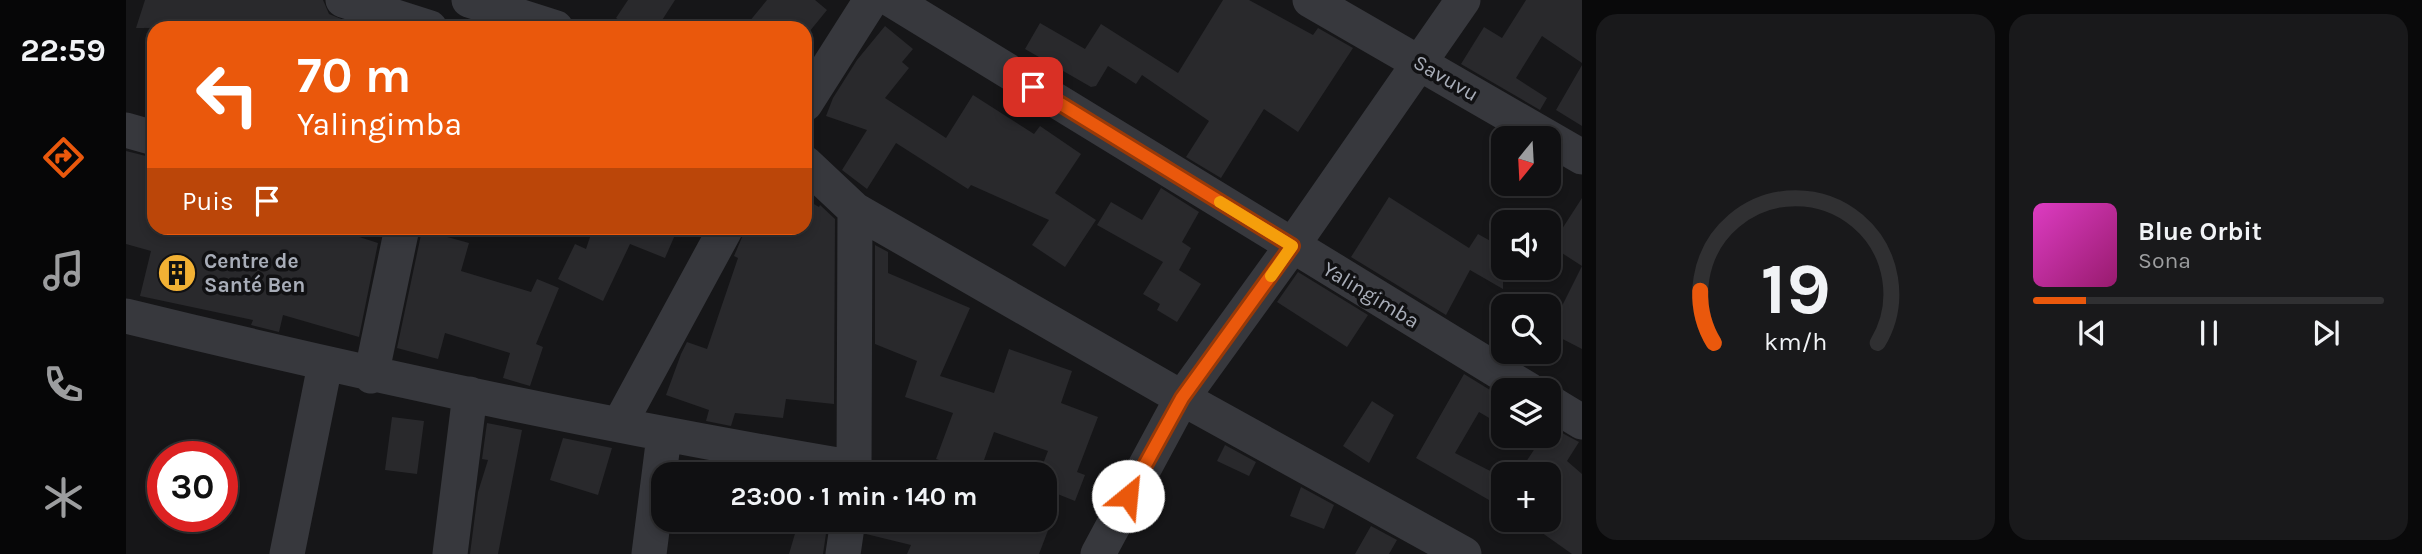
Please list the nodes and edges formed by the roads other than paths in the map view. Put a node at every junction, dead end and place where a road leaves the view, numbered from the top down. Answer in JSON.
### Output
{"nodes":[{"id":1,"x":343,"y":0,"type":"edge"},
{"id":2,"x":450,"y":0,"type":"edge"},
{"id":3,"x":469,"y":0,"type":"edge"},
{"id":4,"x":871,"y":0,"type":"edge"},
{"id":5,"x":892,"y":0,"type":"edge"},
{"id":6,"x":1310,"y":0,"type":"edge"},
{"id":7,"x":1462,"y":0,"type":"edge"},
{"id":8,"x":408,"y":21,"type":"edge"},
{"id":9,"x":446,"y":21,"type":"edge"},
{"id":10,"x":534,"y":21,"type":"edge"},
{"id":11,"x":1417,"y":61,"type":"junction"},
{"id":12,"x":812,"y":93,"type":"edge"},
{"id":13,"x":126,"y":130,"type":"edge"},
{"id":14,"x":147,"y":136,"type":"edge"},
{"id":15,"x":1582,"y":157,"type":"edge"},
{"id":16,"x":812,"y":170,"type":"edge"},
{"id":17,"x":855,"y":210,"type":"junction"},
{"id":18,"x":401,"y":235,"type":"edge"},
{"id":19,"x":722,"y":235,"type":"edge"},
{"id":20,"x":1292,"y":246,"type":"junction"},
{"id":21,"x":126,"y":316,"type":"edge"},
{"id":22,"x":326,"y":365,"type":"junction"},
{"id":23,"x":371,"y":376,"type":"junction"},
{"id":24,"x":1510,"y":378,"type":"edge"},
{"id":25,"x":470,"y":394,"type":"junction"},
{"id":26,"x":1182,"y":398,"type":"junction"},
{"id":27,"x":1561,"y":409,"type":"edge"},
{"id":28,"x":1582,"y":422,"type":"edge"},
{"id":29,"x":620,"y":425,"type":"junction"},
{"id":30,"x":664,"y":436,"type":"junction"},
{"id":31,"x":806,"y":462,"type":"edge"},
{"id":32,"x":855,"y":462,"type":"edge"},
{"id":33,"x":846,"y":532,"type":"edge"},
{"id":34,"x":287,"y":554,"type":"edge"},
{"id":35,"x":450,"y":554,"type":"edge"},
{"id":36,"x":649,"y":554,"type":"edge"},
{"id":37,"x":843,"y":554,"type":"edge"},
{"id":38,"x":1098,"y":554,"type":"edge"},
{"id":39,"x":1464,"y":554,"type":"edge"}],
"edges":[{"from":1,"to":8,"type":"street"},
{"from":2,"to":9,"type":"street"},
{"from":3,"to":10,"type":"street"},
{"from":4,"to":12,"type":"street"},
{"from":5,"to":20,"type":"street","name":"Yalingimba"},
{"from":6,"to":11,"type":"street","name":"Savuvu"},
{"from":7,"to":11,"type":"street"},
{"from":11,"to":15,"type":"street","name":"Savuvu"},
{"from":11,"to":20,"type":"street"},
{"from":13,"to":14,"type":"street"},
{"from":16,"to":17,"type":"street"},
{"from":17,"to":26,"type":"street"},
{"from":17,"to":32,"type":"street"},
{"from":18,"to":23,"type":"street"},
{"from":19,"to":29,"type":"street"},
{"from":20,"to":24,"type":"street","name":"Yalingimba"},
{"from":20,"to":26,"type":"street"},
{"from":21,"to":22,"type":"street"},
{"from":22,"to":23,"type":"street"},
{"from":22,"to":34,"type":"street"},
{"from":23,"to":25,"type":"street"},
{"from":25,"to":29,"type":"street"},
{"from":25,"to":35,"type":"street"},
{"from":26,"to":38,"type":"street"},
{"from":26,"to":39,"type":"street"},
{"from":27,"to":28,"type":"street"},
{"from":29,"to":30,"type":"street"},
{"from":30,"to":31,"type":"street"},
{"from":30,"to":36,"type":"street"},
{"from":33,"to":37,"type":"street"}]}
